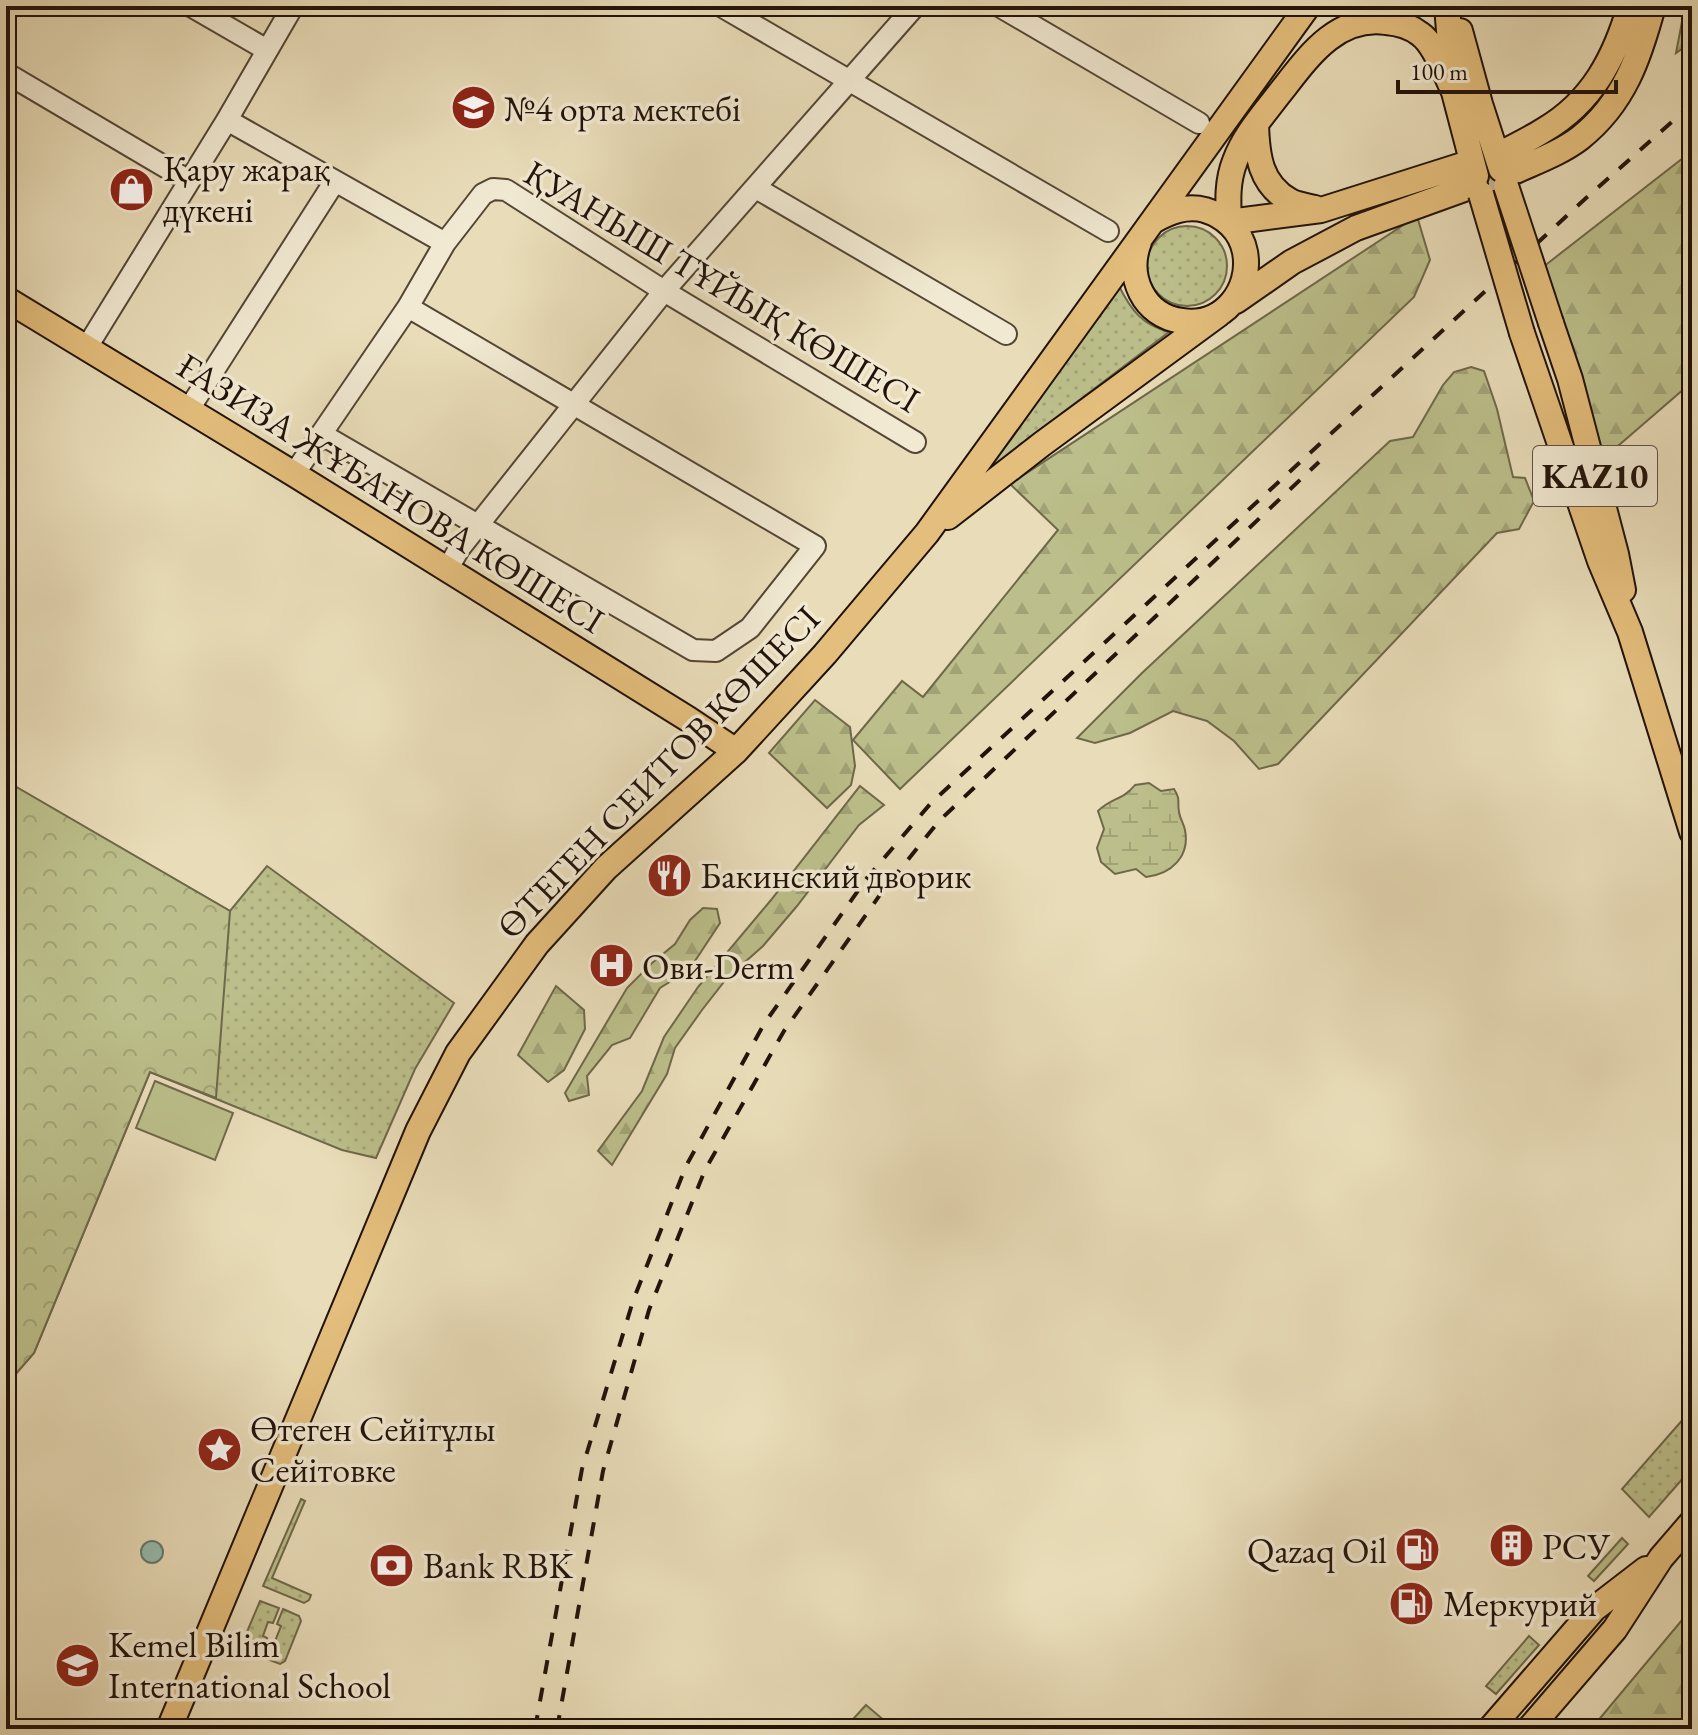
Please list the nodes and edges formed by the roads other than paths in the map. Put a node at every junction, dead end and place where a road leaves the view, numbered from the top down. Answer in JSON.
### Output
{"nodes":[{"id":1,"x":191,"y":6,"type":"edge"},
{"id":2,"x":293,"y":6,"type":"edge"},
{"id":3,"x":721,"y":6,"type":"edge"},
{"id":4,"x":915,"y":6,"type":"edge"},
{"id":5,"x":999,"y":6,"type":"edge"},
{"id":6,"x":1308,"y":6,"type":"edge"},
{"id":7,"x":1447,"y":6,"type":"edge"},
{"id":8,"x":1456,"y":6,"type":"edge"},
{"id":9,"x":1630,"y":6,"type":"edge"},
{"id":10,"x":1653,"y":6,"type":"edge"},
{"id":11,"x":750,"y":13,"type":"edge"},
{"id":12,"x":267,"y":50,"type":"junction"},
{"id":13,"x":6,"y":73,"type":"edge"},
{"id":14,"x":848,"y":81,"type":"junction"},
{"id":15,"x":1454,"y":92,"type":"junction"},
{"id":16,"x":227,"y":120,"type":"junction"},
{"id":17,"x":1199,"y":123,"type":"dead end"},
{"id":18,"x":1256,"y":124,"type":"junction"},
{"id":19,"x":1505,"y":171,"type":"junction"},
{"id":20,"x":189,"y":181,"type":"junction"},
{"id":21,"x":335,"y":181,"type":"junction"},
{"id":22,"x":1475,"y":181,"type":"junction"},
{"id":23,"x":756,"y":188,"type":"junction"},
{"id":24,"x":1321,"y":210,"type":"junction"},
{"id":25,"x":1229,"y":222,"type":"junction"},
{"id":26,"x":1146,"y":229,"type":"junction"},
{"id":27,"x":1108,"y":231,"type":"dead end"},
{"id":28,"x":445,"y":243,"type":"junction"},
{"id":29,"x":664,"y":291,"type":"junction"},
{"id":30,"x":6,"y":299,"type":"edge"},
{"id":31,"x":408,"y":307,"type":"junction"},
{"id":32,"x":1227,"y":308,"type":"junction"},
{"id":33,"x":1006,"y":334,"type":"dead end"},
{"id":34,"x":87,"y":347,"type":"junction"},
{"id":35,"x":573,"y":404,"type":"junction"},
{"id":36,"x":189,"y":409,"type":"junction"},
{"id":37,"x":321,"y":434,"type":"junction"},
{"id":38,"x":915,"y":442,"type":"dead end"},
{"id":39,"x":294,"y":474,"type":"junction"},
{"id":40,"x":477,"y":525,"type":"junction"},
{"id":41,"x":927,"y":533,"type":"junction"},
{"id":42,"x":447,"y":570,"type":"junction"},
{"id":43,"x":1630,"y":632,"type":"junction"},
{"id":44,"x":736,"y":751,"type":"junction"},
{"id":45,"x":1692,"y":832,"type":"edge"},
{"id":46,"x":1691,"y":1522,"type":"edge"},
{"id":47,"x":1661,"y":1558,"type":"junction"},
{"id":48,"x":1501,"y":1725,"type":"edge"},
{"id":49,"x":169,"y":1729,"type":"edge"},
{"id":50,"x":1529,"y":1729,"type":"edge"}],
"edges":[{"from":1,"to":12,"type":"street"},
{"from":2,"to":12,"type":"street"},
{"from":3,"to":11,"type":"street"},
{"from":4,"to":14,"type":"street"},
{"from":5,"to":17,"type":"street"},
{"from":6,"to":26,"type":"main road"},
{"from":7,"to":15,"type":"main road","number":"KAZ10"},
{"from":8,"to":19,"type":"main road","number":"KAZ10"},
{"from":9,"to":19,"type":"main road"},
{"from":10,"to":19,"type":"main road"},
{"from":11,"to":14,"type":"street"},
{"from":12,"to":16,"type":"street"},
{"from":13,"to":20,"type":"street"},
{"from":14,"to":23,"type":"street"},
{"from":14,"to":27,"type":"street"},
{"from":15,"to":18,"type":"main road"},
{"from":15,"to":22,"type":"main road","number":"KAZ10"},
{"from":16,"to":20,"type":"street"},
{"from":16,"to":21,"type":"street"},
{"from":18,"to":24,"type":"main road"},
{"from":18,"to":25,"type":"main road"},
{"from":19,"to":43,"type":"main road","number":"KAZ10","bridge":true},
{"from":20,"to":34,"type":"street"},
{"from":21,"to":28,"type":"street"},
{"from":21,"to":36,"type":"street"},
{"from":22,"to":24,"type":"main road"},
{"from":22,"to":32,"type":"main road"},
{"from":22,"to":43,"type":"main road","number":"KAZ10","bridge":true},
{"from":23,"to":29,"type":"street"},
{"from":23,"to":33,"type":"street"},
{"from":24,"to":25,"type":"main road"},
{"from":25,"to":26,"type":"main road"},
{"from":25,"to":32,"type":"main road"},
{"from":26,"to":32,"type":"main road"},
{"from":26,"to":41,"type":"main road"},
{"from":28,"to":29,"type":"street","name":"ҚУАНЫШ ТҰЙЫҚ КӨШЕСІ"},
{"from":28,"to":31,"type":"street"},
{"from":29,"to":35,"type":"street"},
{"from":29,"to":38,"type":"street","name":"ҚУАНЫШ ТҰЙЫҚ КӨШЕСІ"},
{"from":30,"to":34,"type":"main road","name":"ҒАЗИЗА ЖҰБАНОВА КӨШЕСІ"},
{"from":31,"to":35,"type":"street"},
{"from":31,"to":37,"type":"street"},
{"from":32,"to":41,"type":"main road"},
{"from":34,"to":36,"type":"main road","name":"ҒАЗИЗА ЖҰБАНОВА КӨШЕСІ"},
{"from":35,"to":40,"type":"street"},
{"from":35,"to":40,"type":"street"},
{"from":36,"to":39,"type":"main road","name":"ҒАЗИЗА ЖҰБАНОВА КӨШЕСІ"},
{"from":37,"to":39,"type":"street"},
{"from":37,"to":40,"type":"street"},
{"from":39,"to":42,"type":"main road","name":"ҒАЗИЗА ЖҰБАНОВА КӨШЕСІ"},
{"from":40,"to":42,"type":"street"},
{"from":41,"to":44,"type":"main road","name":"ӨТЕГЕН СЕИТОВ КӨШЕСІ"},
{"from":42,"to":44,"type":"main road","name":"ҒАЗИЗА ЖҰБАНОВА КӨШЕСІ"},
{"from":43,"to":45,"type":"main road","number":"KAZ10"},
{"from":44,"to":49,"type":"main road","name":"ӨТЕГЕН СЕИТОВ КӨШЕСІ"},
{"from":46,"to":47,"type":"main road"},
{"from":47,"to":48,"type":"main road"},
{"from":47,"to":50,"type":"main road"}]}
